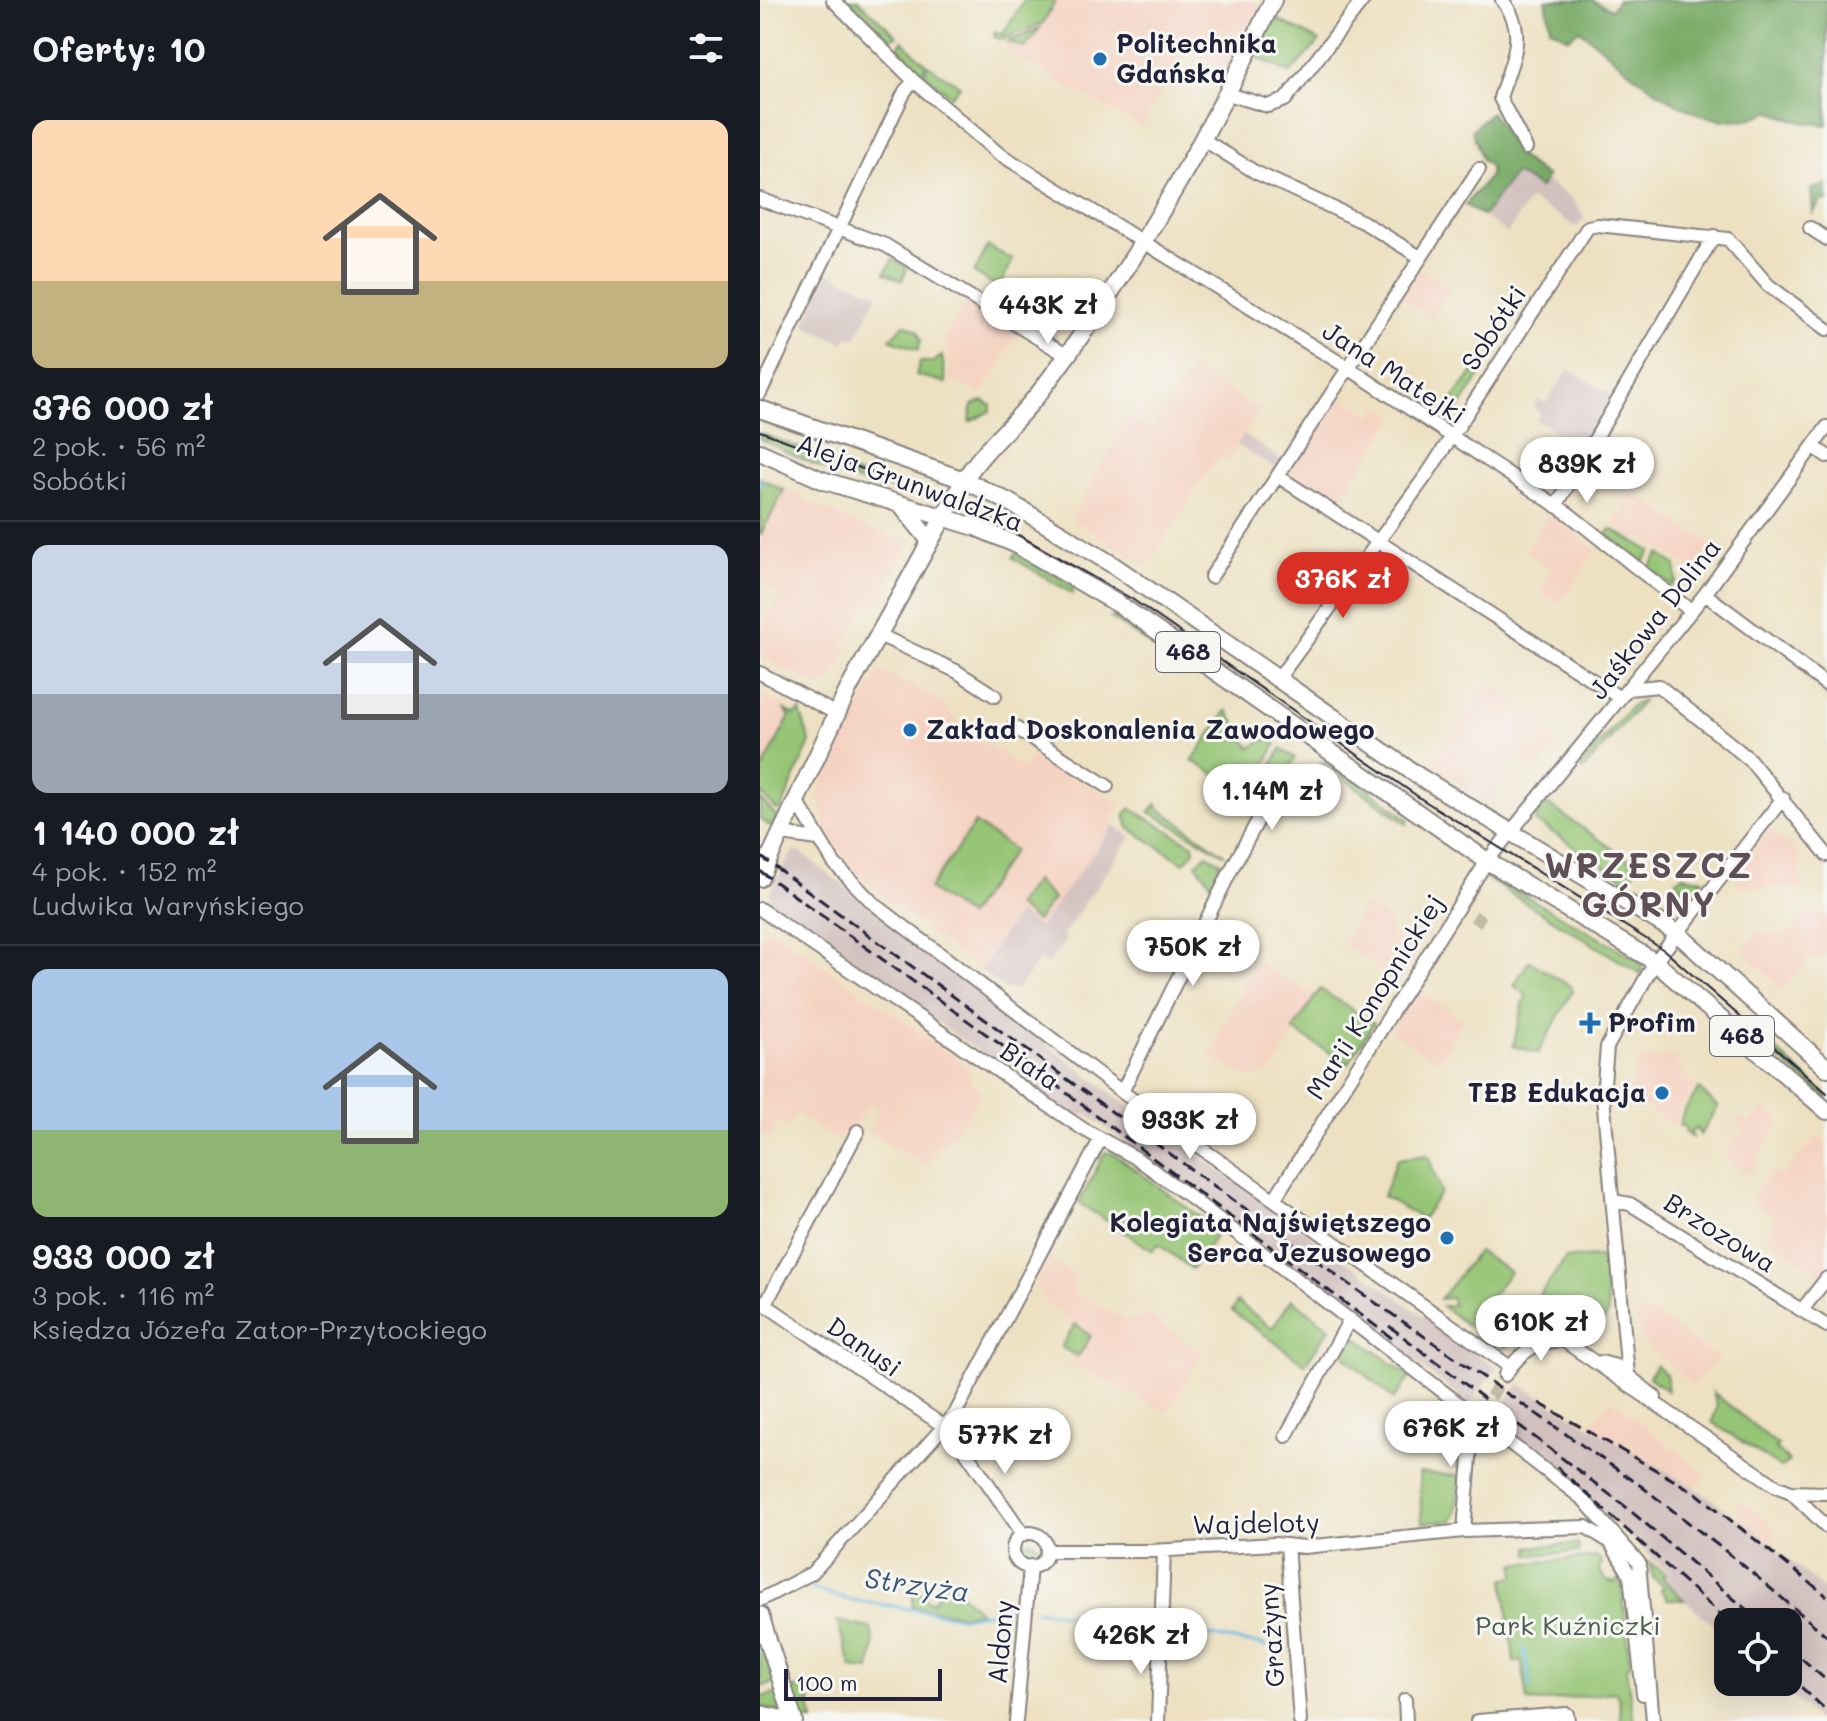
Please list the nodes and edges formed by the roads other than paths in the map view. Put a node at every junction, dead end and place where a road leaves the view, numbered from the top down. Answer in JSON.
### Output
{"nodes":[{"id":1,"x":833,"y":0,"type":"edge"},
{"id":2,"x":1273,"y":0,"type":"edge"},
{"id":3,"x":1363,"y":0,"type":"edge"},
{"id":4,"x":1502,"y":0,"type":"edge"},
{"id":5,"x":914,"y":81,"type":"junction"},
{"id":6,"x":1228,"y":94,"type":"junction"},
{"id":7,"x":1204,"y":140,"type":"junction"},
{"id":8,"x":1526,"y":148,"type":"dead end"},
{"id":9,"x":1479,"y":169,"type":"dead end"},
{"id":10,"x":760,"y":199,"type":"edge"},
{"id":11,"x":1810,"y":228,"type":"dead end"},
{"id":12,"x":839,"y":230,"type":"junction"},
{"id":13,"x":1714,"y":236,"type":"junction"},
{"id":14,"x":1827,"y":239,"type":"edge"},
{"id":15,"x":1141,"y":240,"type":"junction"},
{"id":16,"x":1420,"y":257,"type":"junction"},
{"id":17,"x":1827,"y":329,"type":"edge"},
{"id":18,"x":1066,"y":355,"type":"junction"},
{"id":19,"x":1347,"y":367,"type":"junction"},
{"id":20,"x":760,"y":393,"type":"edge"},
{"id":21,"x":760,"y":409,"type":"edge"},
{"id":22,"x":1827,"y":427,"type":"edge"},
{"id":23,"x":1449,"y":436,"type":"junction"},
{"id":24,"x":1813,"y":446,"type":"junction"},
{"id":25,"x":760,"y":452,"type":"edge"},
{"id":26,"x":1827,"y":456,"type":"edge"},
{"id":27,"x":1279,"y":477,"type":"junction"},
{"id":28,"x":964,"y":480,"type":"junction"},
{"id":29,"x":900,"y":504,"type":"junction"},
{"id":30,"x":1556,"y":506,"type":"junction"},
{"id":31,"x":943,"y":517,"type":"junction"},
{"id":32,"x":1379,"y":540,"type":"junction"},
{"id":33,"x":930,"y":541,"type":"junction"},
{"id":34,"x":1211,"y":577,"type":"dead end"},
{"id":35,"x":1705,"y":594,"type":"junction"},
{"id":36,"x":1691,"y":611,"type":"junction"},
{"id":37,"x":879,"y":635,"type":"junction"},
{"id":38,"x":1657,"y":654,"type":"junction"},
{"id":39,"x":760,"y":673,"type":"edge"},
{"id":40,"x":1278,"y":679,"type":"junction"},
{"id":41,"x":1827,"y":685,"type":"edge"},
{"id":42,"x":1659,"y":686,"type":"junction"},
{"id":43,"x":1624,"y":694,"type":"junction"},
{"id":44,"x":995,"y":696,"type":"dead end"},
{"id":45,"x":837,"y":714,"type":"junction"},
{"id":46,"x":1014,"y":727,"type":"dead end"},
{"id":47,"x":1281,"y":778,"type":"dead end"},
{"id":48,"x":1107,"y":786,"type":"dead end"},
{"id":49,"x":1783,"y":798,"type":"junction"},
{"id":50,"x":798,"y":803,"type":"junction"},
{"id":51,"x":1509,"y":832,"type":"junction"},
{"id":52,"x":782,"y":834,"type":"junction"},
{"id":53,"x":818,"y":839,"type":"junction"},
{"id":54,"x":1827,"y":855,"type":"edge"},
{"id":55,"x":1487,"y":861,"type":"junction"},
{"id":56,"x":760,"y":878,"type":"edge"},
{"id":57,"x":760,"y":909,"type":"edge"},
{"id":58,"x":1677,"y":933,"type":"junction"},
{"id":59,"x":1655,"y":962,"type":"junction"},
{"id":60,"x":1827,"y":1068,"type":"edge"},
{"id":61,"x":1122,"y":1092,"type":"junction"},
{"id":62,"x":1827,"y":1111,"type":"edge"},
{"id":63,"x":858,"y":1131,"type":"dead end"},
{"id":64,"x":1100,"y":1140,"type":"junction"},
{"id":65,"x":1275,"y":1198,"type":"junction"},
{"id":66,"x":1613,"y":1201,"type":"junction"},
{"id":67,"x":1827,"y":1278,"type":"edge"},
{"id":68,"x":763,"y":1303,"type":"edge"},
{"id":69,"x":1802,"y":1310,"type":"junction"},
{"id":70,"x":1350,"y":1319,"type":"junction"},
{"id":71,"x":1827,"y":1326,"type":"edge"},
{"id":72,"x":1626,"y":1348,"type":"junction"},
{"id":73,"x":1598,"y":1361,"type":"junction"},
{"id":74,"x":1628,"y":1375,"type":"junction"},
{"id":75,"x":1667,"y":1411,"type":"junction"},
{"id":76,"x":1479,"y":1415,"type":"junction"},
{"id":77,"x":945,"y":1427,"type":"junction"},
{"id":78,"x":1286,"y":1436,"type":"dead end"},
{"id":79,"x":1791,"y":1492,"type":"junction"},
{"id":80,"x":1827,"y":1493,"type":"edge"},
{"id":81,"x":1593,"y":1511,"type":"junction"},
{"id":82,"x":1586,"y":1527,"type":"junction"},
{"id":83,"x":1827,"y":1527,"type":"edge"},
{"id":84,"x":1464,"y":1531,"type":"junction"},
{"id":85,"x":1023,"y":1534,"type":"junction"},
{"id":86,"x":1287,"y":1545,"type":"junction"},
{"id":87,"x":1164,"y":1550,"type":"junction"},
{"id":88,"x":1048,"y":1551,"type":"junction"},
{"id":89,"x":1030,"y":1566,"type":"junction"},
{"id":90,"x":760,"y":1600,"type":"edge"},
{"id":91,"x":760,"y":1615,"type":"edge"},
{"id":92,"x":1405,"y":1700,"type":"dead end"},
{"id":93,"x":760,"y":1714,"type":"edge"},
{"id":94,"x":793,"y":1721,"type":"edge"},
{"id":95,"x":1016,"y":1721,"type":"edge"},
{"id":96,"x":1158,"y":1721,"type":"edge"},
{"id":97,"x":1300,"y":1721,"type":"edge"},
{"id":98,"x":1406,"y":1721,"type":"edge"},
{"id":99,"x":1477,"y":1721,"type":"edge"},
{"id":100,"x":1568,"y":1721,"type":"edge"},
{"id":101,"x":1645,"y":1721,"type":"edge"},
{"id":102,"x":1653,"y":1721,"type":"edge"}],
"edges":[{"from":1,"to":5,"type":"street","name":"Jana Matejki"},
{"from":2,"to":6,"type":"main road"},
{"from":3,"to":6,"type":"street"},
{"from":4,"to":8,"type":"street"},
{"from":5,"to":12,"type":"street"},
{"from":5,"to":15,"type":"street","name":"Jana Matejki"},
{"from":6,"to":7,"type":"main road"},
{"from":7,"to":15,"type":"main road"},
{"from":7,"to":16,"type":"street"},
{"from":9,"to":16,"type":"street"},
{"from":10,"to":12,"type":"street"},
{"from":11,"to":14,"type":"street"},
{"from":12,"to":18,"type":"street"},
{"from":12,"to":20,"type":"street"},
{"from":13,"to":17,"type":"street"},
{"from":13,"to":23,"type":"street","name":"Sobótki"},
{"from":13,"to":30,"type":"street"},
{"from":15,"to":18,"type":"main road"},
{"from":15,"to":19,"type":"street","name":"Jana Matejki"},
{"from":16,"to":19,"type":"street"},
{"from":18,"to":28,"type":"main road"},
{"from":19,"to":23,"type":"street","name":"Jana Matejki"},
{"from":19,"to":27,"type":"street"},
{"from":21,"to":28,"type":"main road","name":"Aleja Grunwaldzka","number":"468"},
{"from":22,"to":24,"type":"street","name":"Jaśkowa Dolina"},
{"from":23,"to":30,"type":"street","name":"Jana Matejki"},
{"from":23,"to":32,"type":"street","name":"Sobótki"},
{"from":24,"to":26,"type":"street"},
{"from":24,"to":35,"type":"street","name":"Jaśkowa Dolina"},
{"from":25,"to":29,"type":"main road","name":"Aleja Grunwaldzka","number":"468"},
{"from":27,"to":32,"type":"street"},
{"from":27,"to":34,"type":"street"},
{"from":28,"to":31,"type":"main road"},
{"from":28,"to":40,"type":"main road","name":"Aleja Grunwaldzka","number":"468"},
{"from":29,"to":31,"type":"main road","name":"Aleja Grunwaldzka","number":"468"},
{"from":29,"to":33,"type":"main road"},
{"from":30,"to":36,"type":"street","name":"Jana Matejki"},
{"from":31,"to":33,"type":"main road"},
{"from":31,"to":55,"type":"main road","name":"Aleja Grunwaldzka","number":"468"},
{"from":32,"to":40,"type":"street","name":"Sobótki"},
{"from":32,"to":43,"type":"street"},
{"from":33,"to":37,"type":"main road"},
{"from":35,"to":36,"type":"street","name":"Jaśkowa Dolina"},
{"from":35,"to":41,"type":"street"},
{"from":36,"to":38,"type":"street","name":"Jaśkowa Dolina"},
{"from":37,"to":44,"type":"street"},
{"from":37,"to":45,"type":"main road"},
{"from":38,"to":42,"type":"street"},
{"from":38,"to":43,"type":"street","name":"Jaśkowa Dolina"},
{"from":39,"to":45,"type":"street"},
{"from":40,"to":51,"type":"main road","name":"Aleja Grunwaldzka","number":"468"},
{"from":42,"to":43,"type":"street"},
{"from":42,"to":49,"type":"street"},
{"from":43,"to":51,"type":"street","name":"Jaśkowa Dolina"},
{"from":45,"to":50,"type":"main road"},
{"from":46,"to":48,"type":"street"},
{"from":47,"to":61,"type":"street"},
{"from":49,"to":54,"type":"street"},
{"from":49,"to":58,"type":"street"},
{"from":50,"to":52,"type":"main road"},
{"from":50,"to":53,"type":"street"},
{"from":51,"to":55,"type":"street","name":"Jaśkowa Dolina"},
{"from":51,"to":58,"type":"main road","name":"Aleja Grunwaldzka","number":"468"},
{"from":52,"to":53,"type":"street"},
{"from":52,"to":56,"type":"main road"},
{"from":53,"to":61,"type":"street"},
{"from":55,"to":59,"type":"main road","name":"Aleja Grunwaldzka","number":"468"},
{"from":55,"to":65,"type":"street","name":"Marii Konopnickiej"},
{"from":57,"to":64,"type":"street","name":"Biała"},
{"from":58,"to":59,"type":"street"},
{"from":58,"to":60,"type":"main road","name":"Aleja Grunwaldzka","number":"468"},
{"from":59,"to":62,"type":"main road","name":"Aleja Grunwaldzka","number":"468"},
{"from":59,"to":66,"type":"street"},
{"from":61,"to":65,"type":"street"},
{"from":63,"to":68,"type":"street"},
{"from":64,"to":70,"type":"street","name":"Biała"},
{"from":64,"to":77,"type":"street"},
{"from":65,"to":73,"type":"street"},
{"from":66,"to":69,"type":"street","name":"Brzozowa"},
{"from":66,"to":72,"type":"street"},
{"from":67,"to":69,"type":"street"},
{"from":68,"to":77,"type":"street","name":"Danusi"},
{"from":69,"to":71,"type":"street","name":"Brzozowa"},
{"from":70,"to":76,"type":"street","name":"Biała"},
{"from":70,"to":78,"type":"street"},
{"from":72,"to":73,"type":"street"},
{"from":72,"to":74,"type":"street"},
{"from":73,"to":74,"type":"street"},
{"from":73,"to":75,"type":"street"},
{"from":74,"to":75,"type":"street"},
{"from":75,"to":79,"type":"street"},
{"from":76,"to":81,"type":"street","name":"Biała"},
{"from":76,"to":84,"type":"street"},
{"from":77,"to":85,"type":"street"},
{"from":77,"to":90,"type":"street"},
{"from":79,"to":80,"type":"street"},
{"from":79,"to":83,"type":"street"},
{"from":81,"to":82,"type":"street"},
{"from":81,"to":102,"type":"street","name":"Biała"},
{"from":82,"to":84,"type":"street","name":"Wajdeloty"},
{"from":82,"to":101,"type":"street"},
{"from":84,"to":86,"type":"street","name":"Wajdeloty"},
{"from":85,"to":88,"type":"street"},
{"from":85,"to":89,"type":"street"},
{"from":86,"to":87,"type":"street","name":"Wajdeloty"},
{"from":86,"to":97,"type":"street","name":"Grażyny"},
{"from":87,"to":88,"type":"street","name":"Wajdeloty"},
{"from":87,"to":96,"type":"street"},
{"from":88,"to":89,"type":"street"},
{"from":89,"to":95,"type":"street","name":"Aldony"},
{"from":91,"to":94,"type":"main road"},
{"from":92,"to":98,"type":"street"},
{"from":93,"to":94,"type":"main road"},
{"from":99,"to":100,"type":"street"}]}
